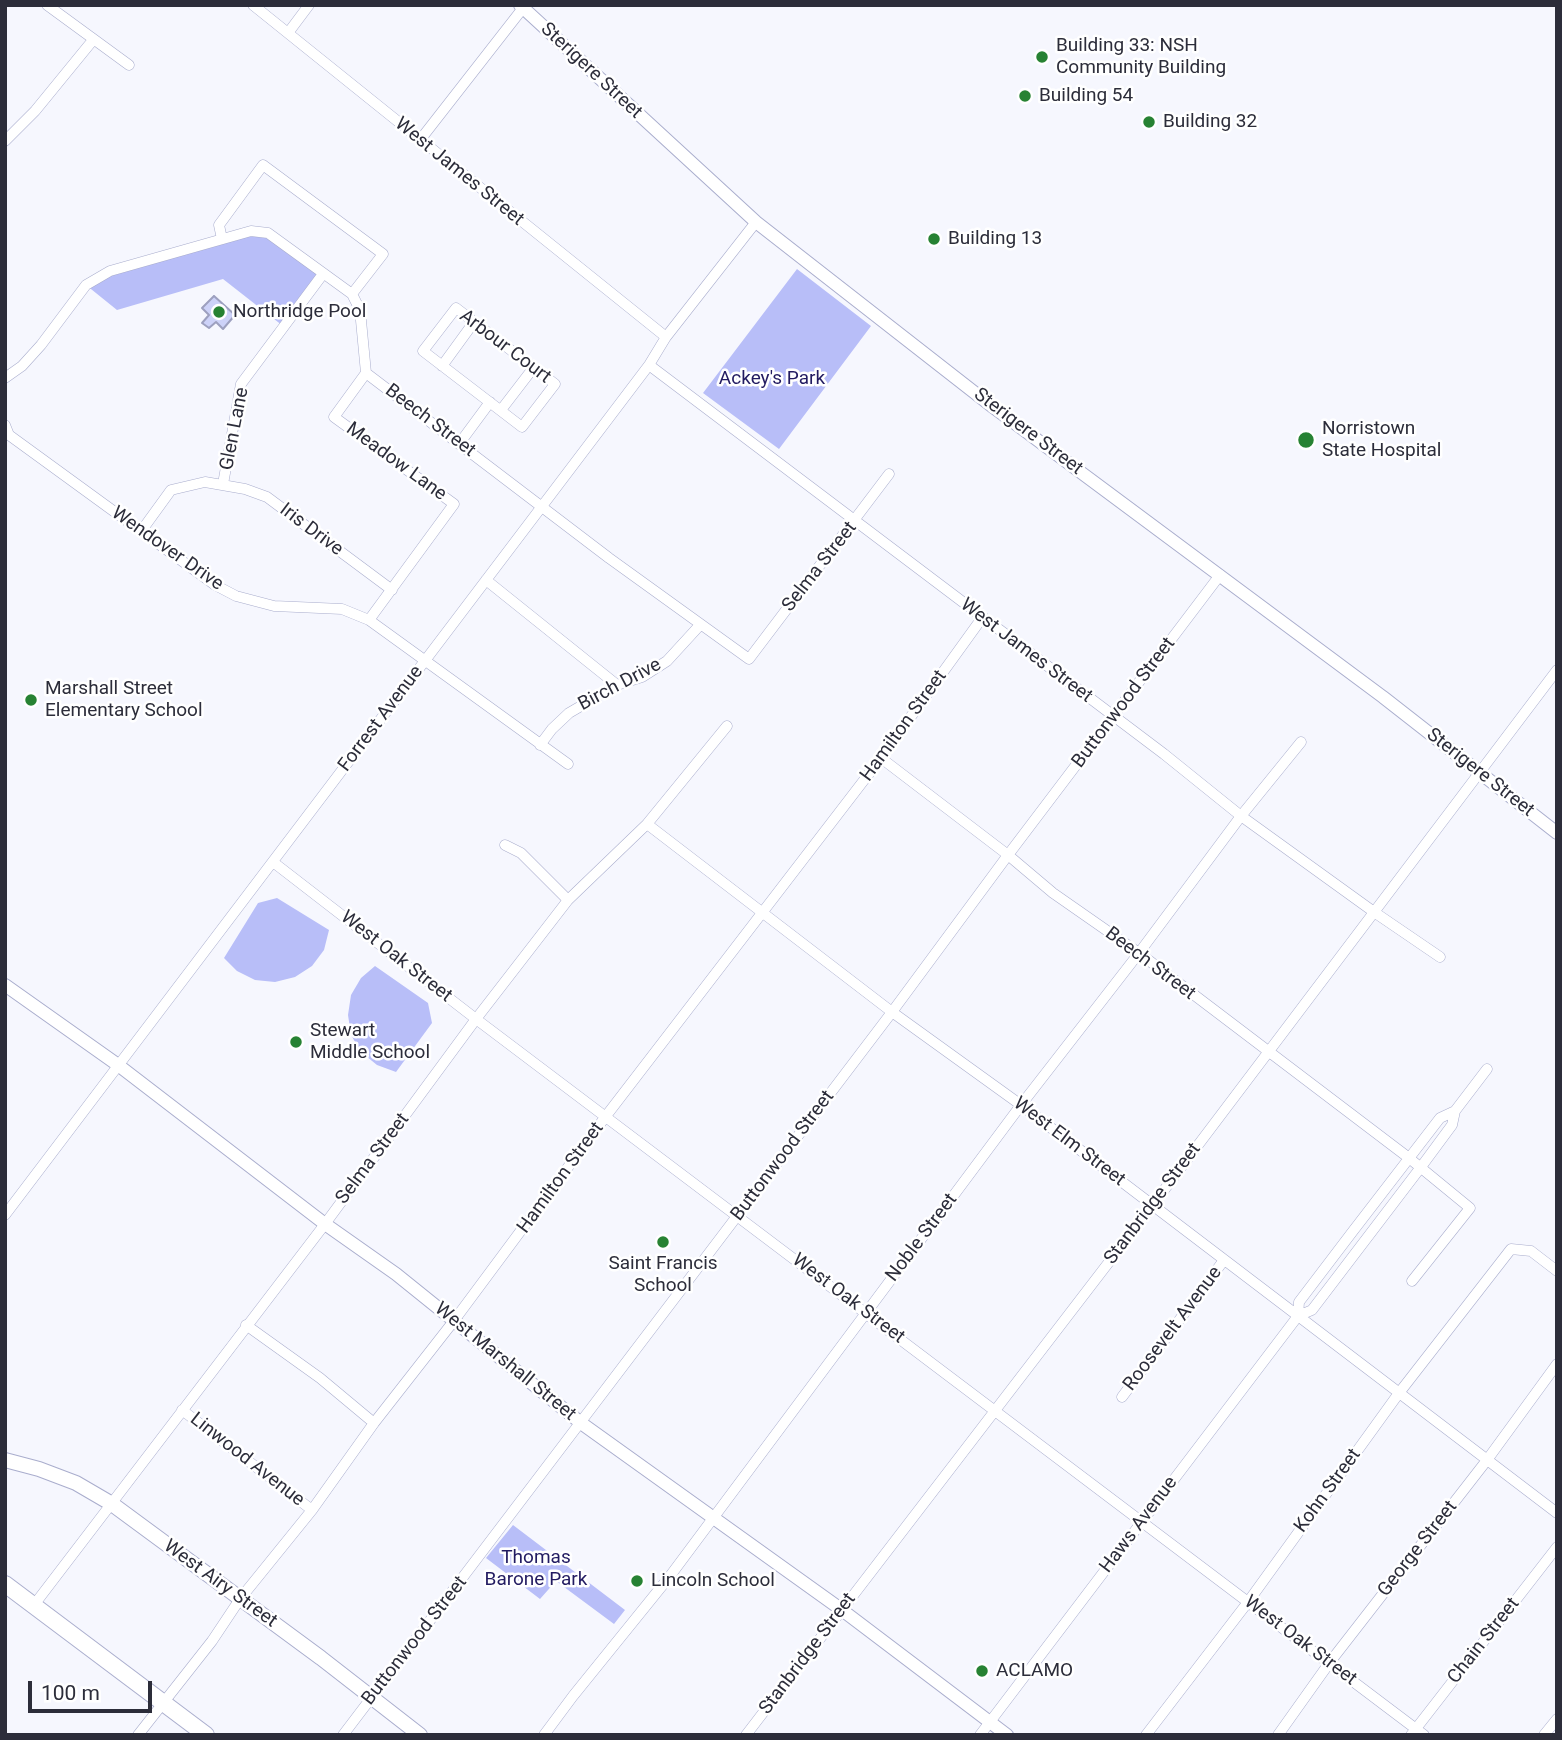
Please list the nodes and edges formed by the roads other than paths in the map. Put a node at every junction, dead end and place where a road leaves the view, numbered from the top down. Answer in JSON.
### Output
{"nodes":[{"id":1,"x":47,"y":5,"type":"edge"},
{"id":2,"x":253,"y":5,"type":"edge"},
{"id":3,"x":309,"y":5,"type":"edge"},
{"id":4,"x":522,"y":6,"type":"edge"},
{"id":5,"x":288,"y":33,"type":"junction"},
{"id":6,"x":93,"y":40,"type":"junction"},
{"id":7,"x":129,"y":65,"type":"dead end"},
{"id":8,"x":420,"y":140,"type":"junction"},
{"id":9,"x":5,"y":141,"type":"edge"},
{"id":10,"x":756,"y":222,"type":"junction"},
{"id":11,"x":222,"y":239,"type":"junction"},
{"id":12,"x":323,"y":274,"type":"junction"},
{"id":13,"x":352,"y":294,"type":"junction"},
{"id":14,"x":474,"y":322,"type":"junction"},
{"id":15,"x":666,"y":337,"type":"junction"},
{"id":16,"x":649,"y":365,"type":"junction"},
{"id":17,"x":442,"y":366,"type":"junction"},
{"id":18,"x":534,"y":367,"type":"junction"},
{"id":19,"x":366,"y":373,"type":"junction"},
{"id":20,"x":5,"y":378,"type":"edge"},
{"id":21,"x":490,"y":402,"type":"junction"},
{"id":22,"x":501,"y":410,"type":"junction"},
{"id":23,"x":5,"y":425,"type":"edge"},
{"id":24,"x":459,"y":444,"type":"junction"},
{"id":25,"x":888,"y":474,"type":"dead end"},
{"id":26,"x":223,"y":484,"type":"junction"},
{"id":27,"x":542,"y":506,"type":"junction"},
{"id":28,"x":855,"y":521,"type":"junction"},
{"id":29,"x":142,"y":530,"type":"junction"},
{"id":30,"x":1220,"y":575,"type":"junction"},
{"id":31,"x":486,"y":580,"type":"junction"},
{"id":32,"x":392,"y":590,"type":"junction"},
{"id":33,"x":982,"y":618,"type":"junction"},
{"id":34,"x":369,"y":620,"type":"junction"},
{"id":35,"x":700,"y":625,"type":"junction"},
{"id":36,"x":749,"y":659,"type":"joint"},
{"id":37,"x":426,"y":660,"type":"junction"},
{"id":38,"x":1557,"y":670,"type":"edge"},
{"id":39,"x":617,"y":685,"type":"junction"},
{"id":40,"x":1114,"y":718,"type":"junction"},
{"id":41,"x":727,"y":726,"type":"dead end"},
{"id":42,"x":1301,"y":741,"type":"dead end"},
{"id":43,"x":541,"y":745,"type":"junction"},
{"id":44,"x":881,"y":758,"type":"junction"},
{"id":45,"x":568,"y":764,"type":"dead end"},
{"id":46,"x":1478,"y":774,"type":"junction"},
{"id":47,"x":1241,"y":816,"type":"junction"},
{"id":48,"x":647,"y":824,"type":"junction"},
{"id":49,"x":1557,"y":833,"type":"edge"},
{"id":50,"x":505,"y":845,"type":"dead end"},
{"id":51,"x":1008,"y":855,"type":"junction"},
{"id":52,"x":272,"y":862,"type":"junction"},
{"id":53,"x":568,"y":900,"type":"junction"},
{"id":54,"x":1374,"y":912,"type":"junction"},
{"id":55,"x":762,"y":914,"type":"junction"},
{"id":56,"x":1139,"y":953,"type":"junction"},
{"id":57,"x":1440,"y":957,"type":"dead end"},
{"id":58,"x":7,"y":990,"type":"edge"},
{"id":59,"x":892,"y":1012,"type":"junction"},
{"id":60,"x":476,"y":1019,"type":"junction"},
{"id":61,"x":1267,"y":1053,"type":"junction"},
{"id":62,"x":118,"y":1065,"type":"junction"},
{"id":63,"x":1487,"y":1069,"type":"dead end"},
{"id":64,"x":1021,"y":1105,"type":"junction"},
{"id":65,"x":1455,"y":1111,"type":"junction"},
{"id":66,"x":606,"y":1116,"type":"junction"},
{"id":67,"x":1409,"y":1158,"type":"junction"},
{"id":68,"x":1421,"y":1167,"type":"junction"},
{"id":69,"x":1152,"y":1206,"type":"junction"},
{"id":70,"x":5,"y":1215,"type":"edge"},
{"id":71,"x":739,"y":1215,"type":"junction"},
{"id":72,"x":325,"y":1224,"type":"junction"},
{"id":73,"x":1347,"y":1240,"type":"junction"},
{"id":74,"x":1359,"y":1249,"type":"junction"},
{"id":75,"x":1224,"y":1260,"type":"junction"},
{"id":76,"x":1557,"y":1271,"type":"edge"},
{"id":77,"x":1412,"y":1281,"type":"dead end"},
{"id":78,"x":866,"y":1312,"type":"junction"},
{"id":79,"x":1298,"y":1316,"type":"junction"},
{"id":80,"x":453,"y":1322,"type":"junction"},
{"id":81,"x":246,"y":1325,"type":"junction"},
{"id":82,"x":1557,"y":1364,"type":"edge"},
{"id":83,"x":1399,"y":1393,"type":"junction"},
{"id":84,"x":1122,"y":1397,"type":"dead end"},
{"id":85,"x":995,"y":1409,"type":"junction"},
{"id":86,"x":182,"y":1410,"type":"junction"},
{"id":87,"x":374,"y":1423,"type":"junction"},
{"id":88,"x":581,"y":1423,"type":"junction"},
{"id":89,"x":5,"y":1460,"type":"edge"},
{"id":90,"x":1487,"y":1460,"type":"junction"},
{"id":91,"x":112,"y":1504,"type":"junction"},
{"id":92,"x":312,"y":1510,"type":"junction"},
{"id":93,"x":1557,"y":1513,"type":"edge"},
{"id":94,"x":713,"y":1517,"type":"junction"},
{"id":95,"x":1142,"y":1521,"type":"junction"},
{"id":96,"x":1557,"y":1547,"type":"edge"},
{"id":97,"x":5,"y":1584,"type":"edge"},
{"id":98,"x":240,"y":1599,"type":"junction"},
{"id":99,"x":1248,"y":1602,"type":"junction"},
{"id":100,"x":34,"y":1605,"type":"junction"},
{"id":101,"x":842,"y":1610,"type":"junction"},
{"id":102,"x":1330,"y":1662,"type":"junction"},
{"id":103,"x":370,"y":1698,"type":"junction"},
{"id":104,"x":162,"y":1702,"type":"junction"},
{"id":105,"x":1557,"y":1719,"type":"edge"},
{"id":106,"x":989,"y":1722,"type":"junction"},
{"id":107,"x":1417,"y":1733,"type":"edge"},
{"id":108,"x":138,"y":1735,"type":"edge"},
{"id":109,"x":206,"y":1735,"type":"edge"},
{"id":110,"x":343,"y":1735,"type":"edge"},
{"id":111,"x":420,"y":1735,"type":"edge"},
{"id":112,"x":544,"y":1735,"type":"edge"},
{"id":113,"x":746,"y":1735,"type":"edge"},
{"id":114,"x":980,"y":1735,"type":"edge"},
{"id":115,"x":1007,"y":1735,"type":"edge"},
{"id":116,"x":1146,"y":1735,"type":"edge"},
{"id":117,"x":1278,"y":1735,"type":"edge"},
{"id":118,"x":1545,"y":1735,"type":"edge"}],
"edges":[{"from":1,"to":6,"type":"street"},
{"from":2,"to":5,"type":"street","name":"West James Street"},
{"from":3,"to":5,"type":"street"},
{"from":4,"to":8,"type":"street"},
{"from":4,"to":10,"type":"street","name":"Sterigere Street"},
{"from":5,"to":8,"type":"street","name":"West James Street"},
{"from":6,"to":7,"type":"street"},
{"from":6,"to":9,"type":"street"},
{"from":8,"to":15,"type":"street","name":"West James Street"},
{"from":10,"to":15,"type":"street","name":"Forrest Avenue"},
{"from":10,"to":30,"type":"street","name":"Sterigere Street"},
{"from":11,"to":12,"type":"street"},
{"from":11,"to":13,"type":"street"},
{"from":11,"to":20,"type":"street"},
{"from":12,"to":13,"type":"street"},
{"from":12,"to":26,"type":"street","name":"Glen Lane"},
{"from":13,"to":19,"type":"street","name":"Beech Street"},
{"from":14,"to":17,"type":"street"},
{"from":14,"to":17,"type":"street","name":"Arbour Court"},
{"from":14,"to":18,"type":"street","name":"Arbour Court"},
{"from":15,"to":16,"type":"street","name":"Forrest Avenue"},
{"from":16,"to":27,"type":"street","name":"Forrest Avenue"},
{"from":16,"to":28,"type":"street","name":"West James Street"},
{"from":17,"to":21,"type":"street","name":"Arbour Court"},
{"from":18,"to":22,"type":"street"},
{"from":18,"to":22,"type":"street","name":"Arbour Court"},
{"from":19,"to":24,"type":"street","name":"Beech Street"},
{"from":19,"to":32,"type":"street","name":"Meadow Lane"},
{"from":21,"to":22,"type":"street","name":"Arbour Court"},
{"from":21,"to":24,"type":"street"},
{"from":23,"to":29,"type":"street","name":"Wendover Drive"},
{"from":24,"to":27,"type":"street","name":"Beech Street"},
{"from":25,"to":28,"type":"street","name":"Selma Street"},
{"from":26,"to":29,"type":"street","name":"Iris Drive"},
{"from":26,"to":32,"type":"street","name":"Iris Drive"},
{"from":27,"to":31,"type":"street","name":"Forrest Avenue"},
{"from":27,"to":35,"type":"street","name":"Beech Street"},
{"from":28,"to":33,"type":"street","name":"West James Street"},
{"from":28,"to":36,"type":"street","name":"Selma Street"},
{"from":29,"to":34,"type":"street","name":"Wendover Drive"},
{"from":30,"to":40,"type":"street","name":"Buttonwood Street"},
{"from":30,"to":46,"type":"street","name":"Sterigere Street"},
{"from":31,"to":37,"type":"street","name":"Forrest Avenue"},
{"from":31,"to":39,"type":"street"},
{"from":32,"to":34,"type":"street","name":"Meadow Lane"},
{"from":33,"to":40,"type":"street","name":"West James Street"},
{"from":33,"to":44,"type":"street","name":"Hamilton Street"},
{"from":34,"to":37,"type":"street","name":"Wendover Drive"},
{"from":35,"to":36,"type":"street","name":"Beech Street"},
{"from":35,"to":39,"type":"street","name":"Birch Drive"},
{"from":37,"to":43,"type":"street"},
{"from":37,"to":52,"type":"street","name":"Forrest Avenue"},
{"from":38,"to":46,"type":"street","name":"Stanbridge Street"},
{"from":39,"to":43,"type":"street","name":"Birch Drive"},
{"from":40,"to":47,"type":"street","name":"West James Street"},
{"from":40,"to":51,"type":"street","name":"Buttonwood Street"},
{"from":41,"to":48,"type":"street","name":"Selma Street"},
{"from":42,"to":47,"type":"street","name":"Noble Street"},
{"from":43,"to":45,"type":"street"},
{"from":44,"to":51,"type":"street","name":"Beech Street"},
{"from":44,"to":55,"type":"street","name":"Hamilton Street"},
{"from":46,"to":49,"type":"street","name":"Sterigere Street"},
{"from":46,"to":54,"type":"street","name":"Stanbridge Street"},
{"from":47,"to":54,"type":"street","name":"West James Street"},
{"from":47,"to":56,"type":"street","name":"Noble Street"},
{"from":48,"to":53,"type":"street","name":"Selma Street"},
{"from":48,"to":55,"type":"street","name":"West Elm Street"},
{"from":50,"to":53,"type":"street"},
{"from":51,"to":56,"type":"street","name":"Beech Street"},
{"from":51,"to":59,"type":"street","name":"Buttonwood Street"},
{"from":52,"to":60,"type":"street","name":"West Oak Street"},
{"from":52,"to":62,"type":"street","name":"Forrest Avenue"},
{"from":53,"to":60,"type":"street","name":"Selma Street"},
{"from":54,"to":57,"type":"street","name":"West James Street"},
{"from":54,"to":61,"type":"street","name":"Stanbridge Street"},
{"from":55,"to":59,"type":"street","name":"West Elm Street"},
{"from":55,"to":66,"type":"street","name":"Hamilton Street"},
{"from":56,"to":61,"type":"street","name":"Beech Street"},
{"from":56,"to":64,"type":"street","name":"Noble Street"},
{"from":58,"to":62,"type":"street","name":"West Marshall Street"},
{"from":59,"to":64,"type":"street","name":"West Elm Street"},
{"from":59,"to":71,"type":"street","name":"Buttonwood Street"},
{"from":60,"to":66,"type":"street","name":"West Oak Street"},
{"from":60,"to":72,"type":"street","name":"Selma Street"},
{"from":61,"to":67,"type":"street","name":"Beech Street"},
{"from":61,"to":69,"type":"street","name":"Stanbridge Street"},
{"from":62,"to":70,"type":"street","name":"Forrest Avenue"},
{"from":62,"to":72,"type":"street","name":"West Marshall Street"},
{"from":63,"to":65,"type":"street","name":"Haws Avenue"},
{"from":64,"to":69,"type":"street","name":"West Elm Street"},
{"from":64,"to":78,"type":"street","name":"Noble Street"},
{"from":65,"to":67,"type":"street","name":"Haws Avenue"},
{"from":65,"to":68,"type":"street","name":"Haws Avenue"},
{"from":66,"to":71,"type":"street","name":"West Oak Street"},
{"from":66,"to":80,"type":"street","name":"Hamilton Street"},
{"from":67,"to":68,"type":"street","name":"Beech Street"},
{"from":67,"to":73,"type":"street","name":"Haws Avenue"},
{"from":68,"to":74,"type":"street","name":"Haws Avenue"},
{"from":68,"to":77,"type":"street","name":"Beech Street"},
{"from":69,"to":75,"type":"street","name":"West Elm Street"},
{"from":69,"to":85,"type":"street","name":"Stanbridge Street"},
{"from":71,"to":78,"type":"street","name":"West Oak Street"},
{"from":71,"to":88,"type":"street","name":"Buttonwood Street"},
{"from":72,"to":80,"type":"street","name":"West Marshall Street"},
{"from":72,"to":81,"type":"street","name":"Selma Street"},
{"from":73,"to":74,"type":"street"},
{"from":73,"to":79,"type":"street","name":"Haws Avenue"},
{"from":74,"to":79,"type":"street","name":"Haws Avenue"},
{"from":75,"to":79,"type":"street","name":"West Elm Street"},
{"from":75,"to":84,"type":"street","name":"Roosevelt Avenue"},
{"from":76,"to":83,"type":"street","name":"Kohn Street"},
{"from":78,"to":85,"type":"street","name":"West Oak Street"},
{"from":78,"to":94,"type":"street","name":"Noble Street"},
{"from":79,"to":83,"type":"street","name":"West Elm Street"},
{"from":79,"to":95,"type":"street","name":"Haws Avenue"},
{"from":80,"to":87,"type":"street","name":"Hamilton Street"},
{"from":80,"to":88,"type":"street","name":"West Marshall Street"},
{"from":81,"to":86,"type":"street","name":"Selma Street"},
{"from":81,"to":87,"type":"street"},
{"from":82,"to":90,"type":"street","name":"George Street"},
{"from":83,"to":90,"type":"street","name":"West Elm Street"},
{"from":83,"to":99,"type":"street","name":"Kohn Street"},
{"from":85,"to":95,"type":"street","name":"West Oak Street"},
{"from":85,"to":101,"type":"street","name":"Stanbridge Street"},
{"from":86,"to":91,"type":"street","name":"Selma Street"},
{"from":86,"to":92,"type":"street","name":"Linwood Avenue"},
{"from":87,"to":92,"type":"street","name":"Hamilton Street"},
{"from":88,"to":94,"type":"street","name":"West Marshall Street"},
{"from":88,"to":103,"type":"street","name":"Buttonwood Street"},
{"from":89,"to":91,"type":"main road","name":"West Airy Street"},
{"from":90,"to":93,"type":"street","name":"West Elm Street"},
{"from":90,"to":102,"type":"street","name":"George Street"},
{"from":91,"to":98,"type":"main road","name":"West Airy Street"},
{"from":91,"to":100,"type":"street","name":"Selma Street"},
{"from":92,"to":98,"type":"street","name":"Hamilton Street"},
{"from":94,"to":101,"type":"street","name":"West Marshall Street"},
{"from":94,"to":112,"type":"street","name":"Noble Street"},
{"from":95,"to":99,"type":"street","name":"West Oak Street"},
{"from":95,"to":106,"type":"street","name":"Haws Avenue"},
{"from":96,"to":107,"type":"street","name":"Chain Street"},
{"from":97,"to":100,"type":"main road"},
{"from":98,"to":103,"type":"main road","name":"West Airy Street"},
{"from":98,"to":104,"type":"street","name":"Hamilton Street"},
{"from":99,"to":102,"type":"street","name":"West Oak Street"},
{"from":99,"to":116,"type":"street","name":"Kohn Street"},
{"from":100,"to":104,"type":"main road"},
{"from":101,"to":106,"type":"street","name":"West Marshall Street"},
{"from":101,"to":113,"type":"street","name":"Stanbridge Street"},
{"from":102,"to":107,"type":"street","name":"West Oak Street"},
{"from":102,"to":117,"type":"street","name":"George Street"},
{"from":103,"to":110,"type":"street","name":"Buttonwood Street"},
{"from":103,"to":111,"type":"main road","name":"West Airy Street"},
{"from":104,"to":108,"type":"street","name":"Hamilton Street"},
{"from":104,"to":109,"type":"main road"},
{"from":105,"to":118,"type":"street"},
{"from":106,"to":114,"type":"street","name":"Haws Avenue"},
{"from":106,"to":115,"type":"street","name":"West Marshall Street"}]}
